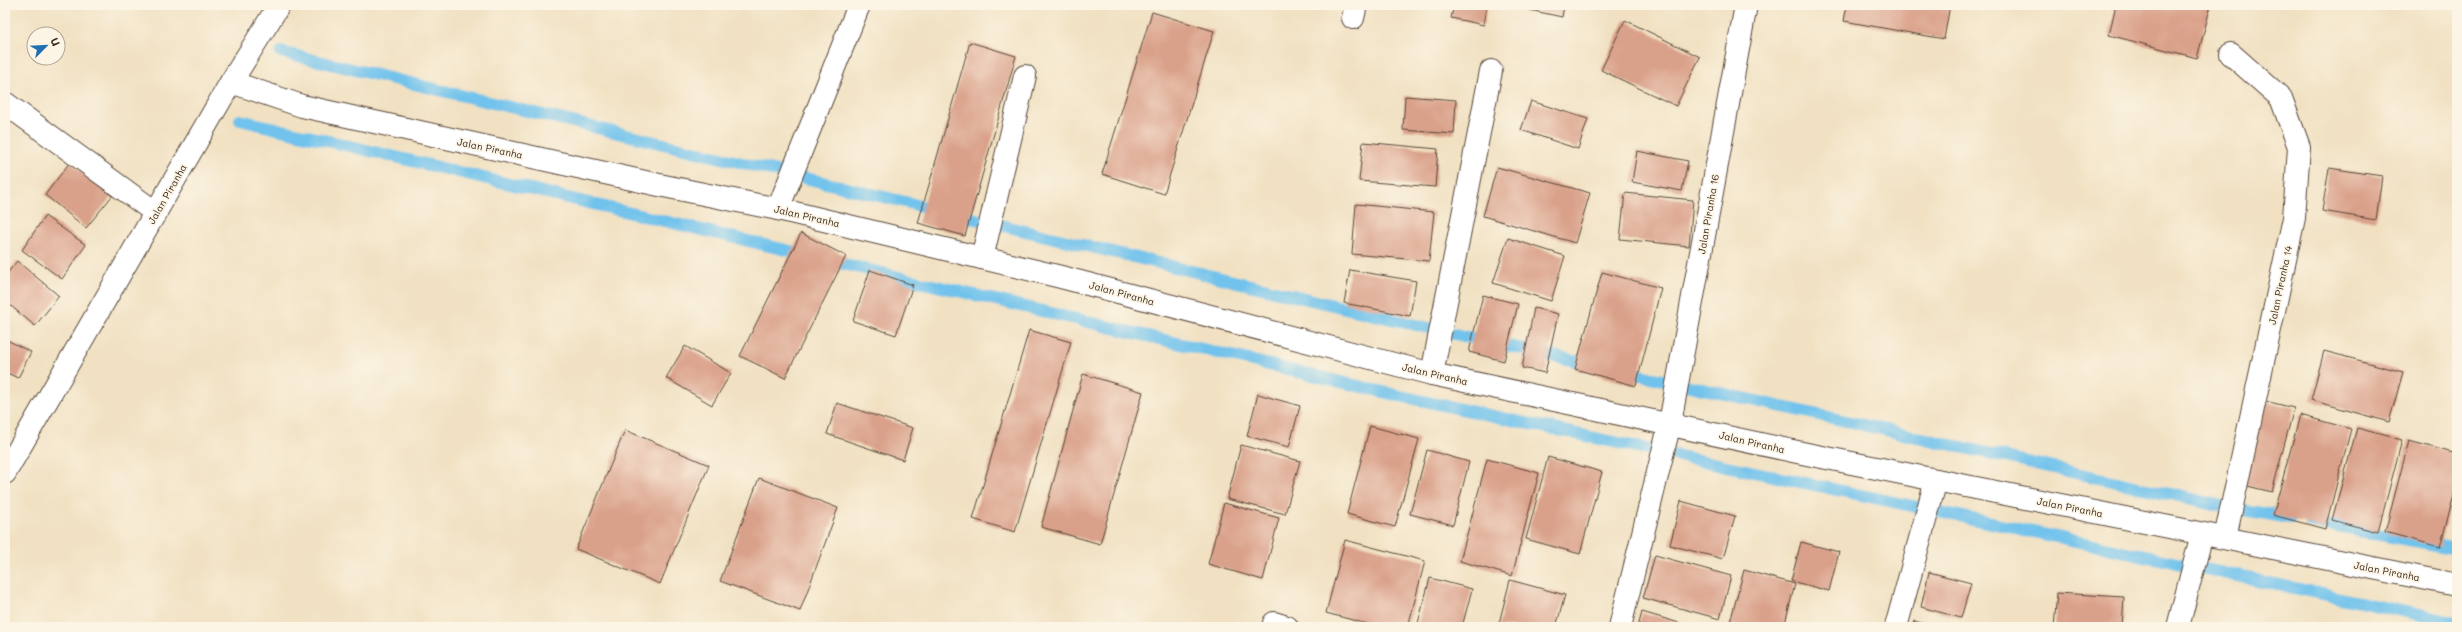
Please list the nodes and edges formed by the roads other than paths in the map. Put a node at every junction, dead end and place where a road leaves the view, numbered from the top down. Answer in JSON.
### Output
{"nodes":[{"id":1,"x":279,"y":5,"type":"edge"},
{"id":2,"x":859,"y":5,"type":"edge"},
{"id":3,"x":1746,"y":5,"type":"edge"},
{"id":4,"x":2231,"y":54,"type":"dead end"},
{"id":5,"x":1491,"y":71,"type":"dead end"},
{"id":6,"x":1025,"y":76,"type":"dead end"},
{"id":7,"x":231,"y":82,"type":"junction"},
{"id":8,"x":5,"y":103,"type":"edge"},
{"id":9,"x":778,"y":209,"type":"junction"},
{"id":10,"x":156,"y":213,"type":"junction"},
{"id":11,"x":982,"y":258,"type":"junction"},
{"id":12,"x":1432,"y":374,"type":"junction"},
{"id":13,"x":1670,"y":423,"type":"junction"},
{"id":14,"x":5,"y":473,"type":"edge"},
{"id":15,"x":1936,"y":480,"type":"junction"},
{"id":16,"x":2202,"y":534,"type":"junction"},
{"id":17,"x":2225,"y":538,"type":"junction"},
{"id":18,"x":2457,"y":585,"type":"edge"},
{"id":19,"x":1620,"y":627,"type":"edge"},
{"id":20,"x":1896,"y":627,"type":"edge"},
{"id":21,"x":2178,"y":627,"type":"edge"}],
"edges":[{"from":1,"to":7,"type":"street"},
{"from":2,"to":9,"type":"street"},
{"from":3,"to":13,"type":"street","name":"Jalan Piranha 16"},
{"from":4,"to":17,"type":"street","name":"Jalan Piranha 14"},
{"from":5,"to":12,"type":"street"},
{"from":6,"to":11,"type":"street"},
{"from":7,"to":9,"type":"street","name":"Jalan Piranha"},
{"from":7,"to":10,"type":"street","name":"Jalan Piranha"},
{"from":8,"to":10,"type":"street"},
{"from":9,"to":11,"type":"street","name":"Jalan Piranha"},
{"from":10,"to":14,"type":"street","name":"Jalan Piranha"},
{"from":11,"to":12,"type":"street","name":"Jalan Piranha"},
{"from":12,"to":13,"type":"street","name":"Jalan Piranha"},
{"from":13,"to":15,"type":"street","name":"Jalan Piranha"},
{"from":13,"to":19,"type":"street","name":"Jalan Piranha 16"},
{"from":15,"to":16,"type":"street","name":"Jalan Piranha"},
{"from":15,"to":20,"type":"street"},
{"from":16,"to":17,"type":"street","name":"Jalan Piranha"},
{"from":16,"to":21,"type":"street"},
{"from":17,"to":18,"type":"street","name":"Jalan Piranha"}]}
